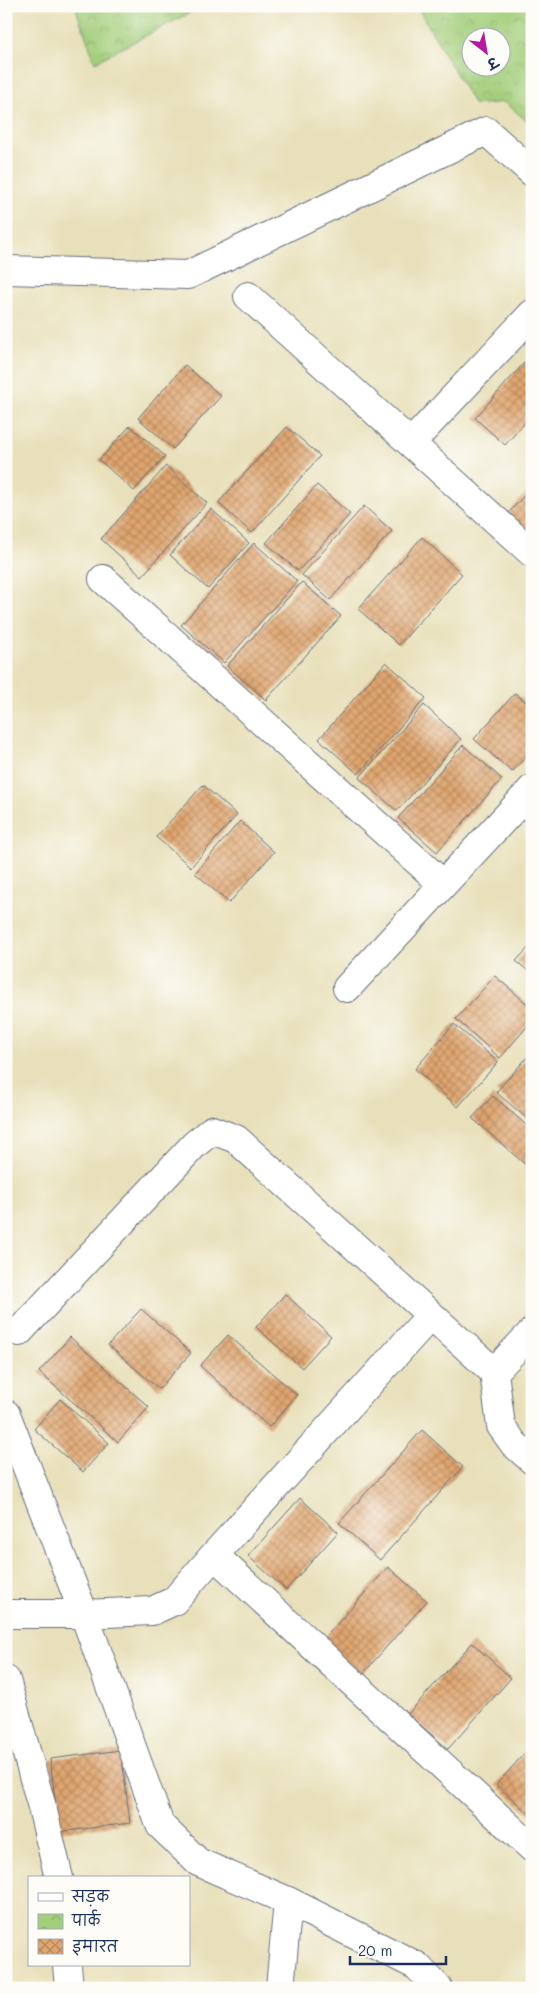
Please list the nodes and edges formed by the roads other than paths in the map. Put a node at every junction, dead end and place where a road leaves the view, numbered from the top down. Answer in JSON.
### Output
{"nodes":[{"id":1,"x":532,"y":172,"type":"edge"},
{"id":2,"x":6,"y":270,"type":"edge"},
{"id":3,"x":248,"y":296,"type":"dead end"},
{"id":4,"x":532,"y":314,"type":"edge"},
{"id":5,"x":411,"y":443,"type":"junction"},
{"id":6,"x":532,"y":553,"type":"edge"},
{"id":7,"x":103,"y":579,"type":"dead end"},
{"id":8,"x":532,"y":789,"type":"edge"},
{"id":9,"x":443,"y":884,"type":"junction"},
{"id":10,"x":347,"y":988,"type":"dead end"},
{"id":11,"x":431,"y":1315,"type":"junction"},
{"id":12,"x":19,"y":1332,"type":"dead end"},
{"id":13,"x":532,"y":1332,"type":"edge"},
{"id":14,"x":494,"y":1372,"type":"junction"},
{"id":15,"x":6,"y":1414,"type":"edge"},
{"id":16,"x":532,"y":1460,"type":"edge"},
{"id":17,"x":214,"y":1555,"type":"junction"},
{"id":18,"x":6,"y":1614,"type":"edge"},
{"id":19,"x":84,"y":1614,"type":"junction"},
{"id":20,"x":6,"y":1680,"type":"edge"},
{"id":21,"x":532,"y":1848,"type":"edge"},
{"id":22,"x":59,"y":1876,"type":"edge"},
{"id":23,"x":288,"y":1901,"type":"junction"},
{"id":24,"x":67,"y":1966,"type":"edge"},
{"id":25,"x":69,"y":1988,"type":"edge"},
{"id":26,"x":280,"y":1988,"type":"edge"},
{"id":27,"x":438,"y":1988,"type":"edge"}],
"edges":[{"from":1,"to":2,"type":"street"},
{"from":3,"to":5,"type":"street"},
{"from":4,"to":5,"type":"street"},
{"from":5,"to":6,"type":"street"},
{"from":7,"to":9,"type":"street"},
{"from":8,"to":9,"type":"street"},
{"from":9,"to":10,"type":"street"},
{"from":11,"to":12,"type":"street"},
{"from":11,"to":14,"type":"street"},
{"from":11,"to":17,"type":"street"},
{"from":13,"to":14,"type":"street"},
{"from":14,"to":16,"type":"street"},
{"from":15,"to":19,"type":"street"},
{"from":17,"to":19,"type":"street"},
{"from":17,"to":21,"type":"street"},
{"from":18,"to":19,"type":"street"},
{"from":19,"to":23,"type":"street"},
{"from":20,"to":22,"type":"street"},
{"from":23,"to":26,"type":"street"},
{"from":23,"to":27,"type":"street"},
{"from":24,"to":25,"type":"street"}]}
